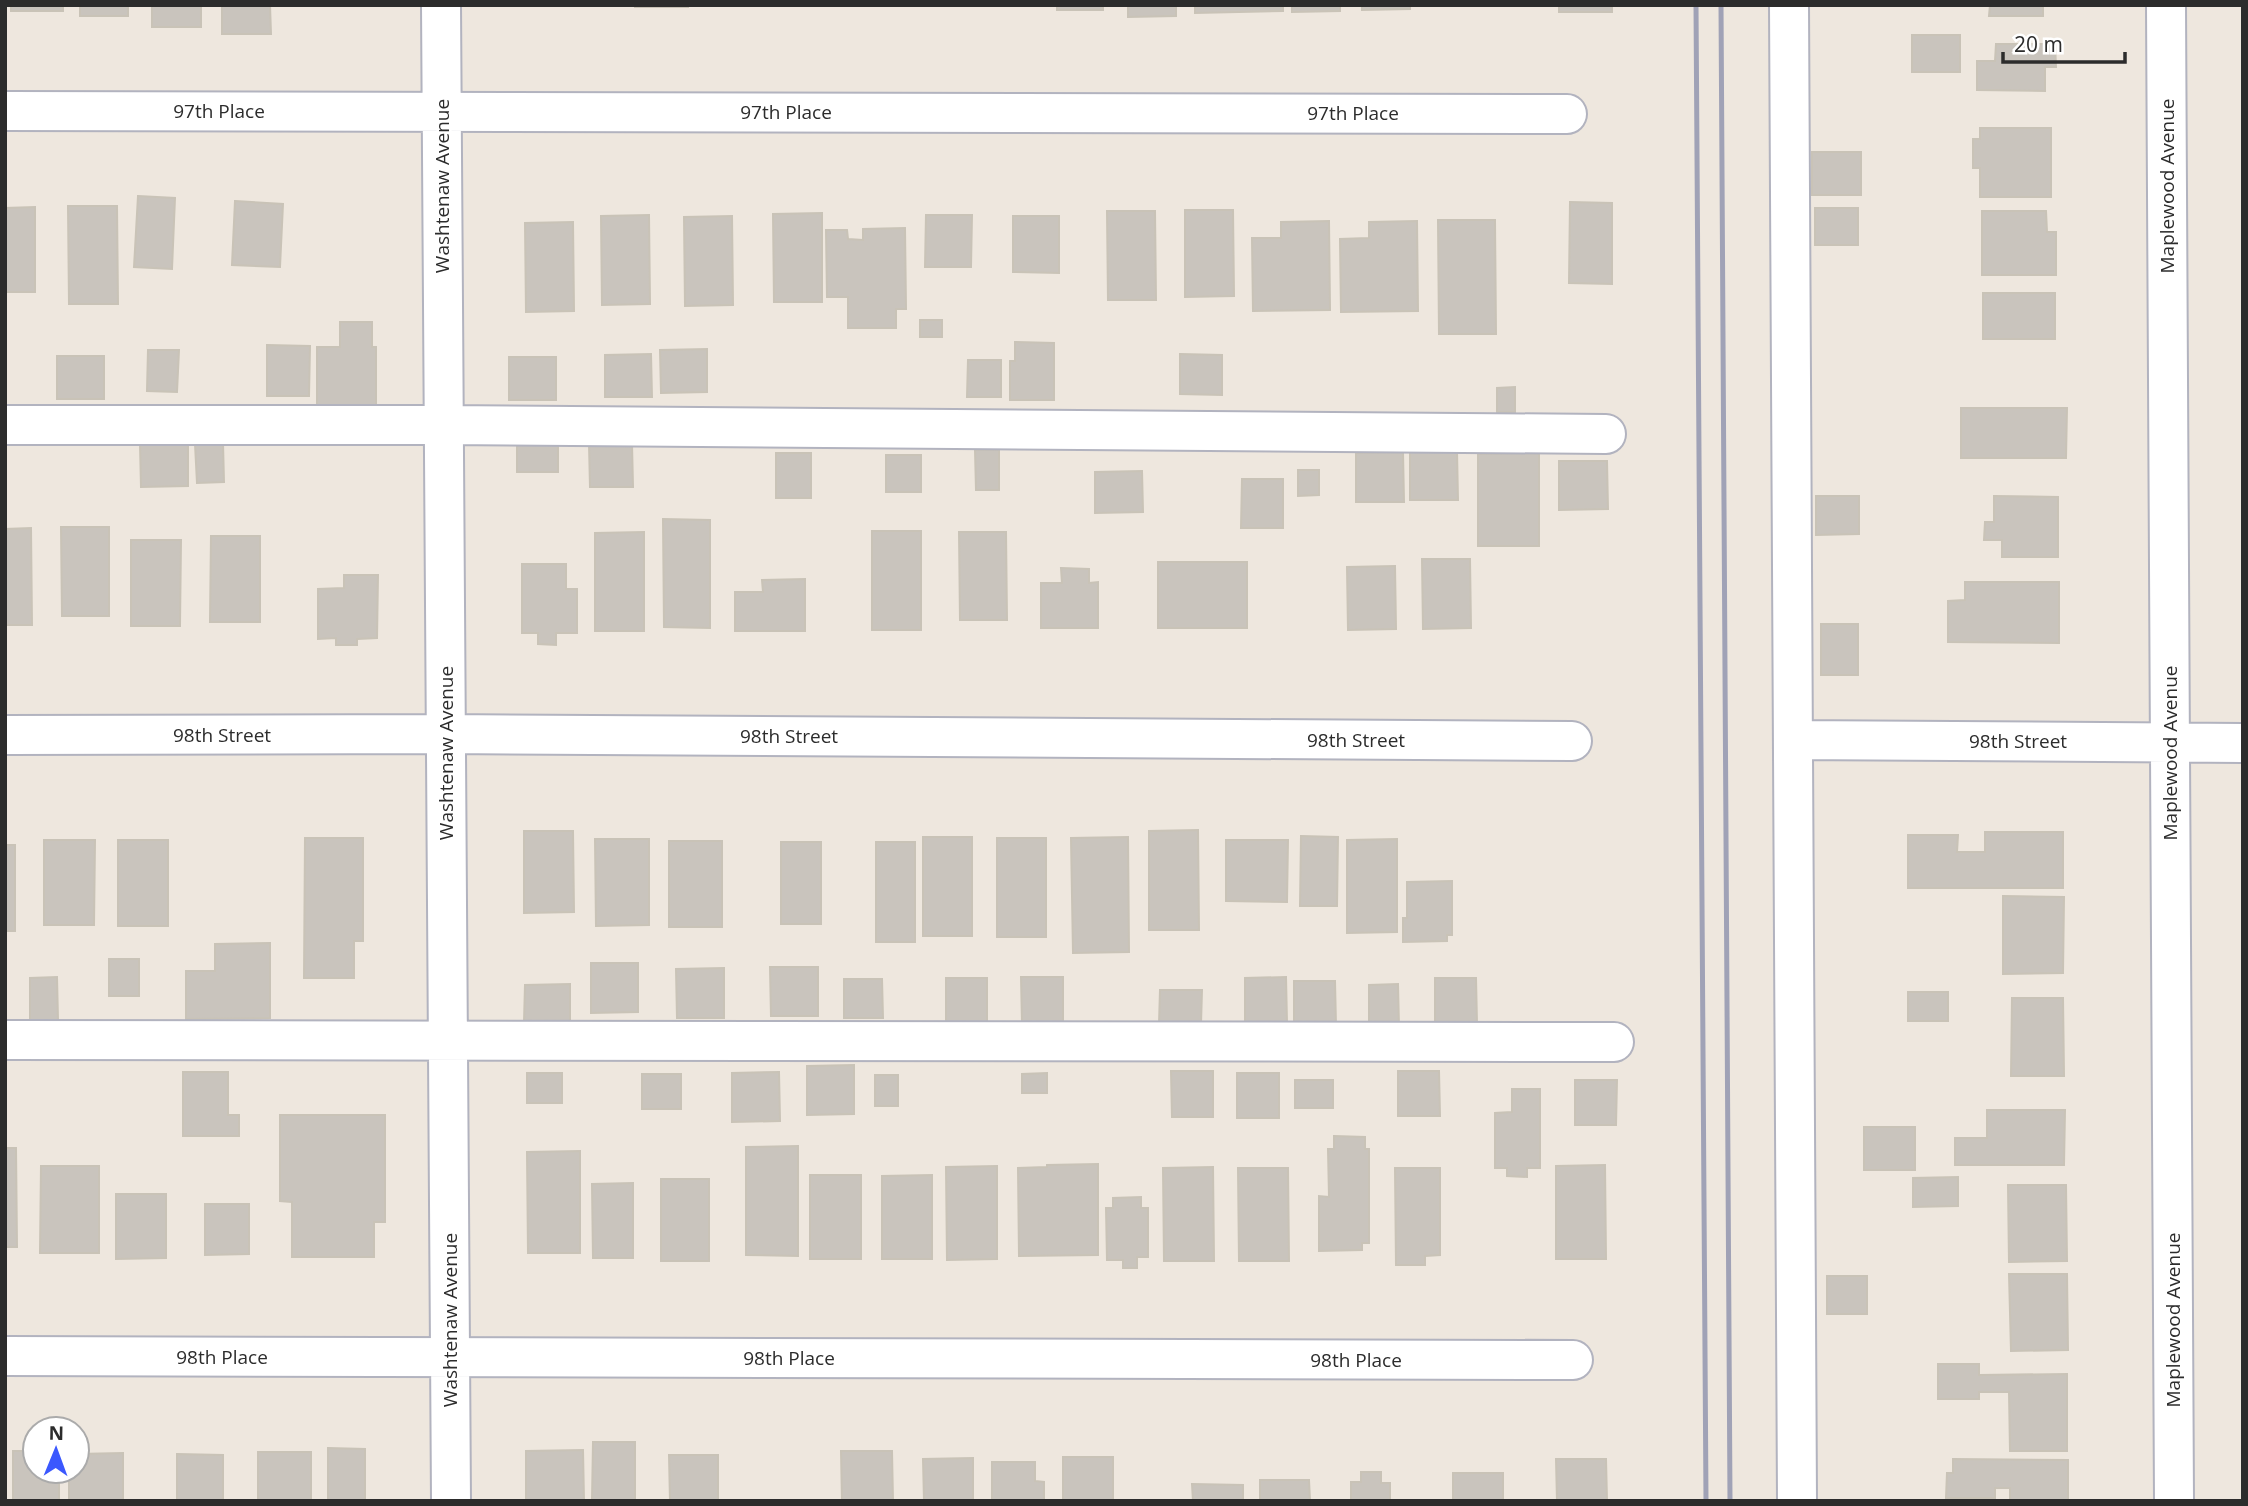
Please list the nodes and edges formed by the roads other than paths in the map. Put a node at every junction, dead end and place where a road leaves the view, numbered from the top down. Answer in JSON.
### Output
{"nodes":[{"id":1,"x":441,"y":5,"type":"edge"},
{"id":2,"x":1789,"y":5,"type":"edge"},
{"id":3,"x":2166,"y":5,"type":"edge"},
{"id":4,"x":5,"y":111,"type":"edge"},
{"id":5,"x":442,"y":111,"type":"junction"},
{"id":6,"x":1567,"y":114,"type":"dead end"},
{"id":7,"x":5,"y":425,"type":"edge"},
{"id":8,"x":444,"y":425,"type":"junction"},
{"id":9,"x":1606,"y":434,"type":"dead end"},
{"id":10,"x":446,"y":734,"type":"junction"},
{"id":11,"x":5,"y":735,"type":"edge"},
{"id":12,"x":1793,"y":740,"type":"junction"},
{"id":13,"x":1572,"y":741,"type":"dead end"},
{"id":14,"x":2170,"y":742,"type":"junction"},
{"id":15,"x":2243,"y":743,"type":"edge"},
{"id":16,"x":5,"y":1040,"type":"edge"},
{"id":17,"x":448,"y":1040,"type":"junction"},
{"id":18,"x":1614,"y":1042,"type":"dead end"},
{"id":19,"x":5,"y":1356,"type":"edge"},
{"id":20,"x":450,"y":1358,"type":"junction"},
{"id":21,"x":1573,"y":1360,"type":"dead end"},
{"id":22,"x":451,"y":1501,"type":"edge"},
{"id":23,"x":1797,"y":1501,"type":"edge"},
{"id":24,"x":2174,"y":1501,"type":"edge"}],
"edges":[{"from":1,"to":5,"type":"street","name":"Washtenaw Avenue"},
{"from":2,"to":12,"type":"street"},
{"from":3,"to":14,"type":"street","name":"Maplewood Avenue"},
{"from":4,"to":5,"type":"street","name":"97th Place"},
{"from":5,"to":6,"type":"street","name":"97th Place"},
{"from":5,"to":8,"type":"street","name":"Washtenaw Avenue"},
{"from":7,"to":8,"type":"street"},
{"from":8,"to":9,"type":"street"},
{"from":8,"to":10,"type":"street","name":"Washtenaw Avenue"},
{"from":10,"to":11,"type":"street","name":"98th Street"},
{"from":10,"to":13,"type":"street","name":"98th Street"},
{"from":10,"to":17,"type":"street","name":"Washtenaw Avenue"},
{"from":12,"to":14,"type":"street","name":"98th Street"},
{"from":12,"to":23,"type":"street"},
{"from":14,"to":15,"type":"street","name":"98th Street"},
{"from":14,"to":24,"type":"street","name":"Maplewood Avenue"},
{"from":16,"to":17,"type":"street"},
{"from":17,"to":18,"type":"street"},
{"from":17,"to":20,"type":"street","name":"Washtenaw Avenue"},
{"from":19,"to":20,"type":"street","name":"98th Place"},
{"from":20,"to":21,"type":"street","name":"98th Place"},
{"from":20,"to":22,"type":"street","name":"Washtenaw Avenue"}]}
